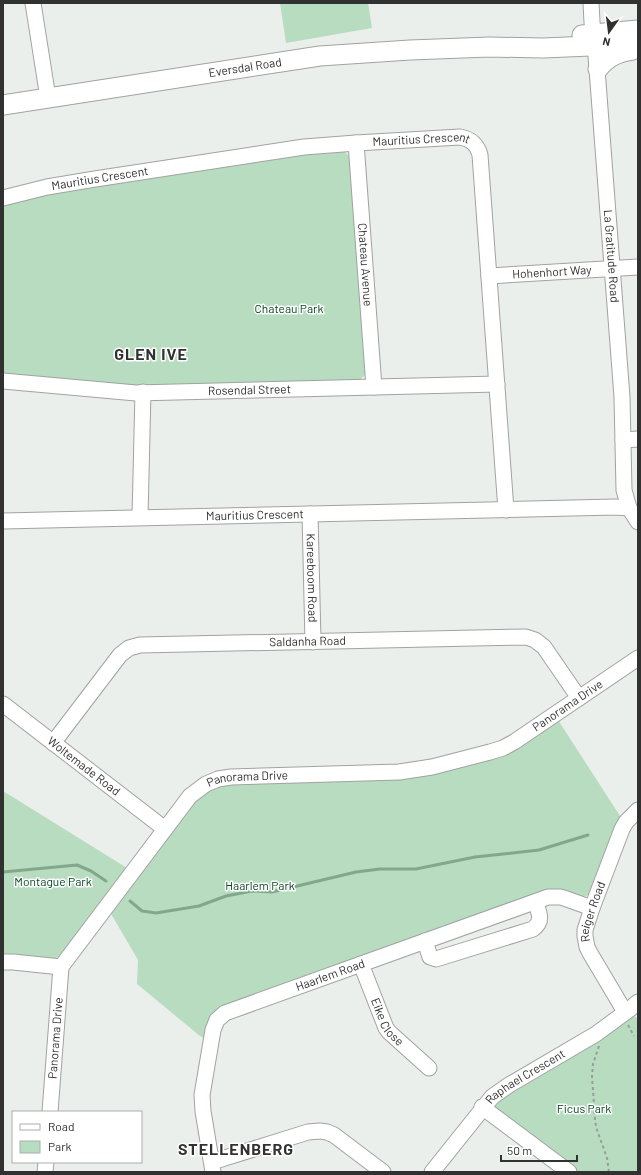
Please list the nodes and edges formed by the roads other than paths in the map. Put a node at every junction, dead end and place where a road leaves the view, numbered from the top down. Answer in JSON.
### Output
{"nodes":[{"id":1,"x":33,"y":3,"type":"edge"},
{"id":2,"x":591,"y":3,"type":"edge"},
{"id":3,"x":638,"y":30,"type":"edge"},
{"id":4,"x":594,"y":39,"type":"junction"},
{"id":5,"x":638,"y":44,"type":"edge"},
{"id":6,"x":638,"y":49,"type":"edge"},
{"id":7,"x":598,"y":69,"type":"junction"},
{"id":8,"x":48,"y":98,"type":"junction"},
{"id":9,"x":3,"y":105,"type":"edge"},
{"id":10,"x":356,"y":143,"type":"junction"},
{"id":11,"x":3,"y":198,"type":"edge"},
{"id":12,"x":638,"y":267,"type":"edge"},
{"id":13,"x":612,"y":268,"type":"junction"},
{"id":14,"x":489,"y":276,"type":"junction"},
{"id":15,"x":3,"y":381,"type":"edge"},
{"id":16,"x":497,"y":384,"type":"junction"},
{"id":17,"x":374,"y":387,"type":"junction"},
{"id":18,"x":143,"y":392,"type":"junction"},
{"id":19,"x":631,"y":440,"type":"edge"},
{"id":20,"x":629,"y":508,"type":"junction"},
{"id":21,"x":506,"y":510,"type":"junction"},
{"id":22,"x":310,"y":514,"type":"junction"},
{"id":23,"x":140,"y":517,"type":"junction"},
{"id":24,"x":3,"y":521,"type":"edge"},
{"id":25,"x":638,"y":522,"type":"edge"},
{"id":26,"x":313,"y":642,"type":"junction"},
{"id":27,"x":638,"y":658,"type":"edge"},
{"id":28,"x":579,"y":698,"type":"junction"},
{"id":29,"x":3,"y":704,"type":"edge"},
{"id":30,"x":53,"y":743,"type":"junction"},
{"id":31,"x":638,"y":810,"type":"edge"},
{"id":32,"x":165,"y":829,"type":"junction"},
{"id":33,"x":535,"y":902,"type":"junction"},
{"id":34,"x":592,"y":908,"type":"junction"},
{"id":35,"x":425,"y":941,"type":"junction"},
{"id":36,"x":3,"y":962,"type":"edge"},
{"id":37,"x":361,"y":964,"type":"junction"},
{"id":38,"x":61,"y":967,"type":"junction"},
{"id":39,"x":638,"y":1002,"type":"edge"},
{"id":40,"x":625,"y":1012,"type":"junction"},
{"id":41,"x":429,"y":1068,"type":"dead end"},
{"id":42,"x":482,"y":1107,"type":"junction"},
{"id":43,"x":50,"y":1111,"type":"edge"},
{"id":44,"x":212,"y":1167,"type":"edge"},
{"id":45,"x":383,"y":1172,"type":"edge"},
{"id":46,"x":432,"y":1172,"type":"edge"},
{"id":47,"x":569,"y":1172,"type":"edge"}],
"edges":[{"from":1,"to":8,"type":"street"},
{"from":2,"to":4,"type":"street","name":"La Gratitude Road"},
{"from":3,"to":4,"type":"main road","name":"Eversdal Road"},
{"from":4,"to":5,"type":"main road","name":"Eversdal Road"},
{"from":4,"to":7,"type":"street","name":"La Gratitude Road"},
{"from":4,"to":8,"type":"main road","name":"Eversdal Road"},
{"from":6,"to":7,"type":"main road"},
{"from":7,"to":13,"type":"street","name":"La Gratitude Road"},
{"from":8,"to":9,"type":"main road","name":"Eversdal Road"},
{"from":10,"to":11,"type":"street","name":"Mauritius Crescent"},
{"from":10,"to":14,"type":"street","name":"Mauritius Crescent"},
{"from":10,"to":17,"type":"street","name":"Chateau Avenue"},
{"from":12,"to":13,"type":"street","name":"Hohenhort Way"},
{"from":13,"to":14,"type":"street","name":"Hohenhort Way"},
{"from":13,"to":19,"type":"street","name":"La Gratitude Road"},
{"from":14,"to":16,"type":"street","name":"Mauritius Crescent"},
{"from":15,"to":18,"type":"street","name":"Rosendal Street"},
{"from":16,"to":17,"type":"street","name":"Rosendal Street"},
{"from":16,"to":21,"type":"street","name":"Mauritius Crescent"},
{"from":17,"to":18,"type":"street","name":"Rosendal Street"},
{"from":18,"to":23,"type":"street"},
{"from":19,"to":20,"type":"street","name":"La Gratitude Road"},
{"from":20,"to":21,"type":"street","name":"Mauritius Crescent"},
{"from":20,"to":25,"type":"street"},
{"from":21,"to":22,"type":"street","name":"Mauritius Crescent"},
{"from":22,"to":23,"type":"street","name":"Mauritius Crescent"},
{"from":22,"to":26,"type":"street","name":"Kareeboom Road"},
{"from":23,"to":24,"type":"street","name":"Mauritius Crescent"},
{"from":26,"to":28,"type":"street","name":"Saldanha Road"},
{"from":26,"to":30,"type":"street","name":"Saldanha Road"},
{"from":27,"to":28,"type":"street","name":"Panorama Drive"},
{"from":28,"to":32,"type":"street","name":"Panorama Drive"},
{"from":29,"to":30,"type":"street","name":"Woltemade Road"},
{"from":30,"to":32,"type":"street","name":"Woltemade Road"},
{"from":31,"to":34,"type":"street","name":"Reiger Road"},
{"from":32,"to":38,"type":"street","name":"Panorama Drive"},
{"from":33,"to":34,"type":"street","name":"Haarlem Road"},
{"from":33,"to":35,"type":"street","name":"Haarlem Road"},
{"from":33,"to":35,"type":"street"},
{"from":34,"to":40,"type":"street","name":"Reiger Road"},
{"from":35,"to":37,"type":"street","name":"Haarlem Road"},
{"from":36,"to":38,"type":"street"},
{"from":37,"to":41,"type":"street","name":"Eike Close"},
{"from":37,"to":44,"type":"street","name":"Haarlem Road"},
{"from":38,"to":43,"type":"street","name":"Panorama Drive"},
{"from":39,"to":40,"type":"street","name":"Raphael Crescent"},
{"from":40,"to":42,"type":"street","name":"Raphael Crescent"},
{"from":42,"to":46,"type":"street","name":"Raphael Crescent"},
{"from":42,"to":47,"type":"street"},
{"from":44,"to":45,"type":"street"}]}
